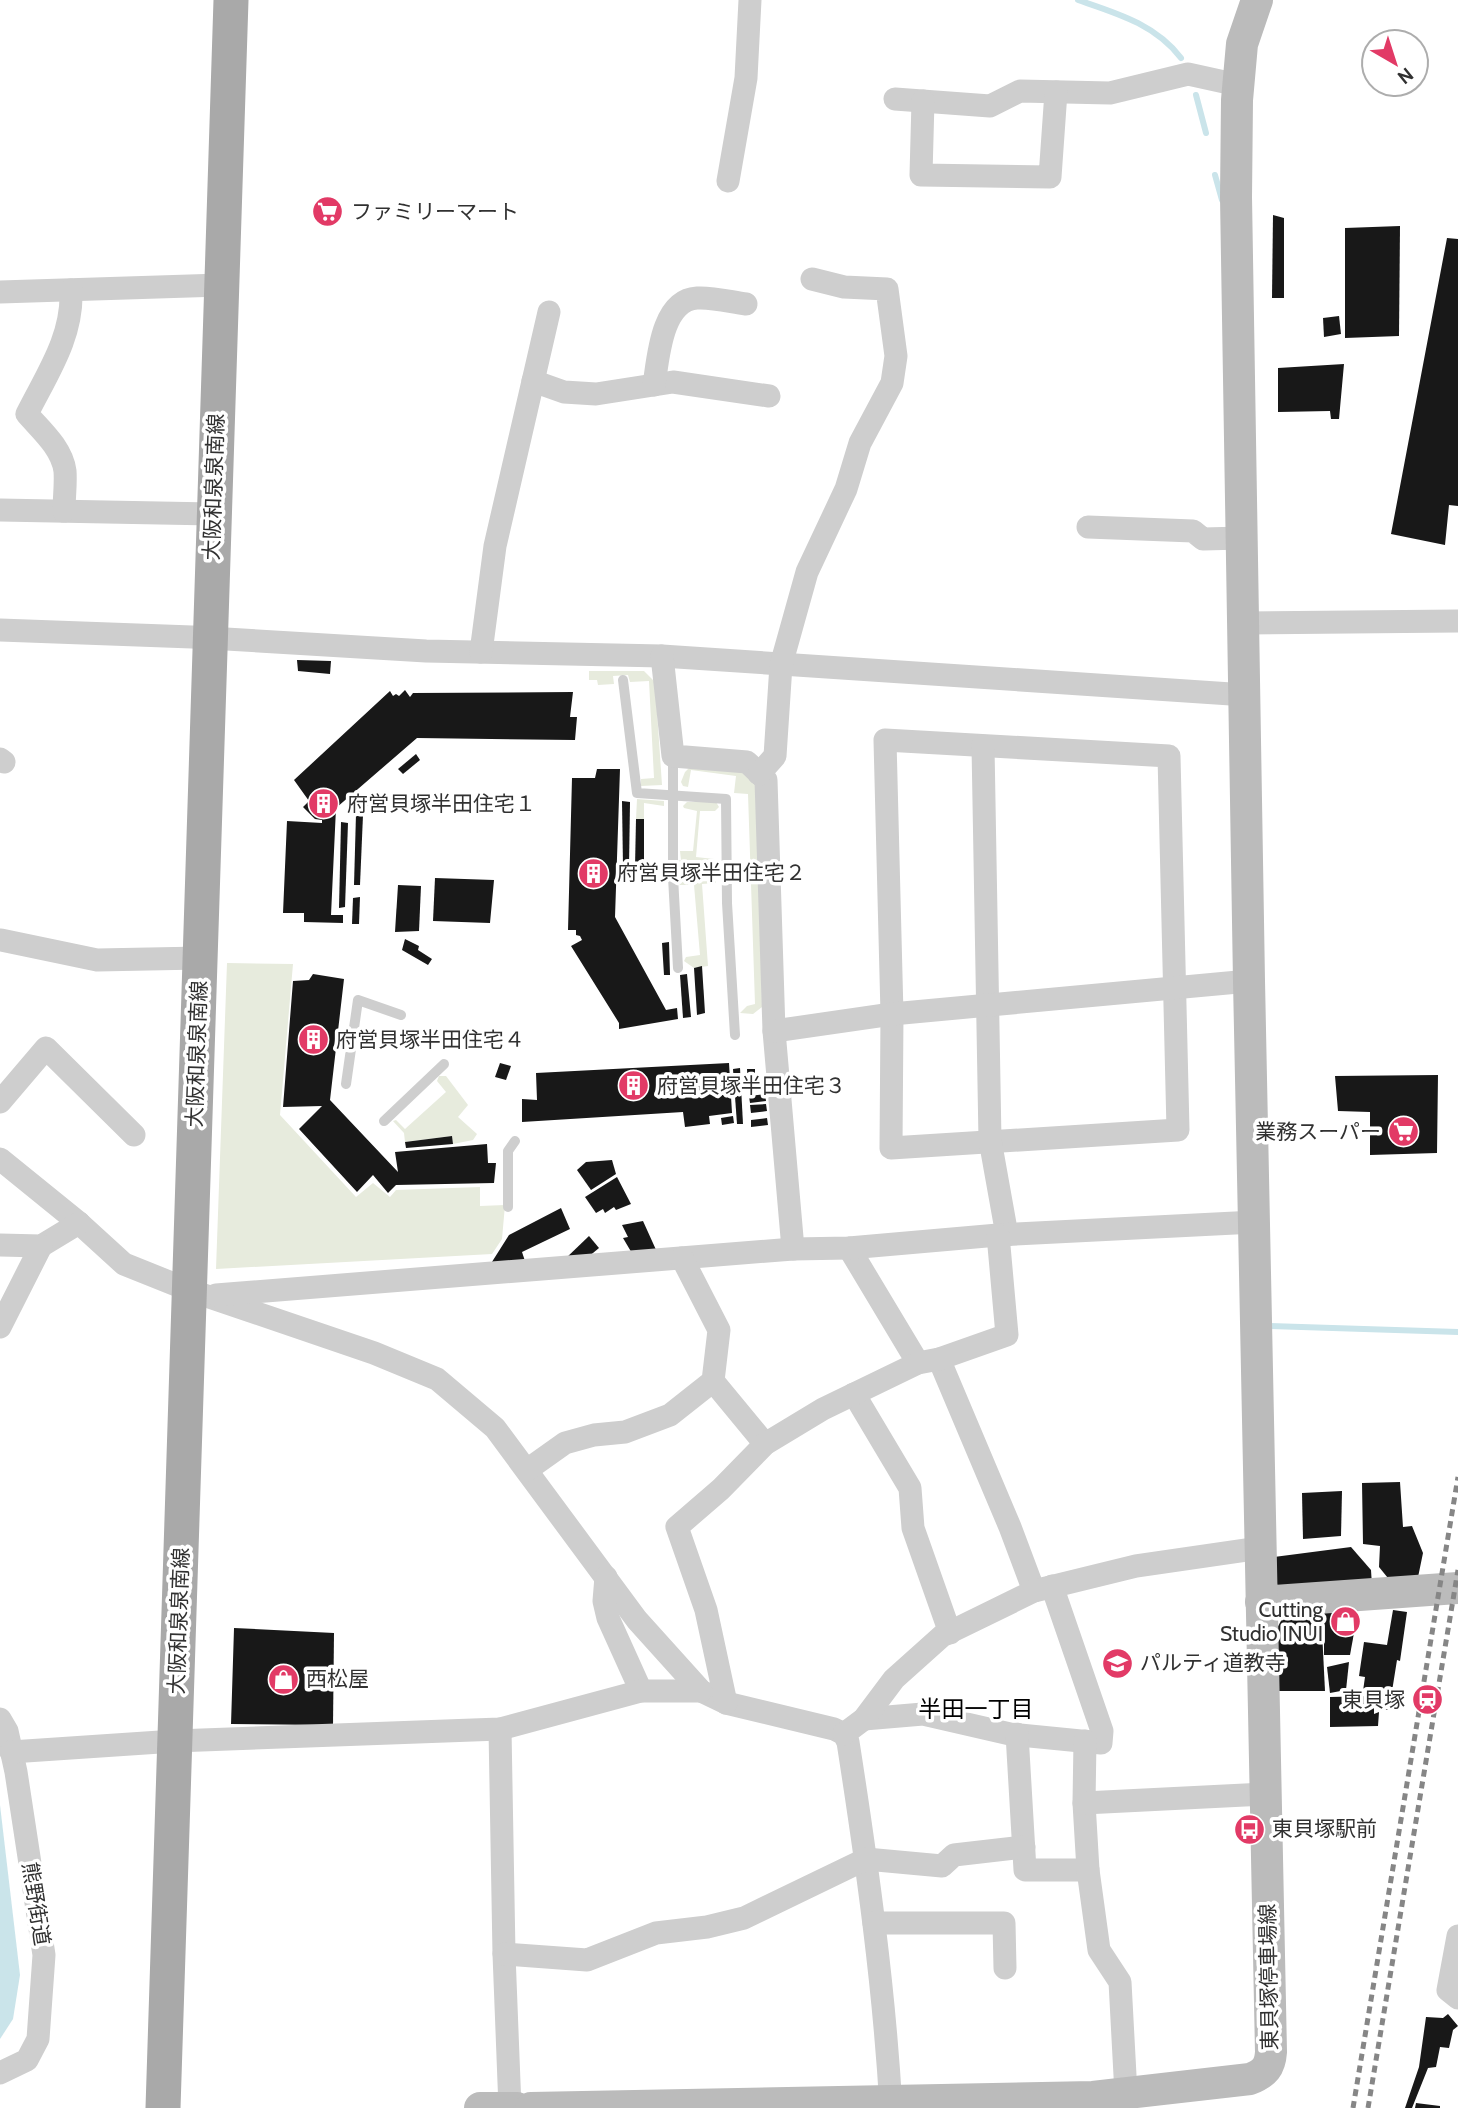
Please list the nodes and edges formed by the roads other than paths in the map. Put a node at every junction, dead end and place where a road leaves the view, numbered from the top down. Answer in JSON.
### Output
{"nodes":[{"id":1,"x":231,"y":0,"type":"edge"},
{"id":2,"x":750,"y":0,"type":"edge"},
{"id":3,"x":1257,"y":0,"type":"edge"},
{"id":4,"x":1238,"y":85,"type":"junction"},
{"id":5,"x":1056,"y":92,"type":"junction"},
{"id":6,"x":894,"y":99,"type":"dead end"},
{"id":7,"x":923,"y":101,"type":"junction"},
{"id":8,"x":728,"y":181,"type":"dead end"},
{"id":9,"x":812,"y":279,"type":"dead end"},
{"id":10,"x":221,"y":285,"type":"junction"},
{"id":11,"x":71,"y":290,"type":"junction"},
{"id":12,"x":0,"y":292,"type":"edge"},
{"id":13,"x":746,"y":304,"type":"dead end"},
{"id":14,"x":549,"y":312,"type":"dead end"},
{"id":15,"x":533,"y":381,"type":"junction"},
{"id":16,"x":654,"y":385,"type":"junction"},
{"id":17,"x":769,"y":396,"type":"dead end"},
{"id":18,"x":0,"y":510,"type":"edge"},
{"id":19,"x":64,"y":511,"type":"junction"},
{"id":20,"x":213,"y":514,"type":"junction"},
{"id":21,"x":1088,"y":527,"type":"dead end"},
{"id":22,"x":1243,"y":538,"type":"junction"},
{"id":23,"x":1458,"y":621,"type":"edge"},
{"id":24,"x":1245,"y":623,"type":"junction"},
{"id":25,"x":0,"y":630,"type":"edge"},
{"id":26,"x":209,"y":638,"type":"junction"},
{"id":27,"x":481,"y":652,"type":"junction"},
{"id":28,"x":662,"y":656,"type":"junction"},
{"id":29,"x":781,"y":665,"type":"junction"},
{"id":30,"x":623,"y":680,"type":"dead end"},
{"id":31,"x":1246,"y":695,"type":"junction"},
{"id":32,"x":984,"y":746,"type":"junction"},
{"id":33,"x":673,"y":756,"type":"junction"},
{"id":34,"x":760,"y":775,"type":"junction"},
{"id":35,"x":672,"y":796,"type":"junction"},
{"id":36,"x":1,"y":940,"type":"edge"},
{"id":37,"x":201,"y":958,"type":"junction"},
{"id":38,"x":678,"y":968,"type":"dead end"},
{"id":39,"x":1249,"y":981,"type":"junction"},
{"id":40,"x":1174,"y":986,"type":"junction"},
{"id":41,"x":988,"y":1004,"type":"junction"},
{"id":42,"x":892,"y":1014,"type":"junction"},
{"id":43,"x":401,"y":1015,"type":"dead end"},
{"id":44,"x":775,"y":1031,"type":"junction"},
{"id":45,"x":735,"y":1035,"type":"dead end"},
{"id":46,"x":444,"y":1063,"type":"dead end"},
{"id":47,"x":346,"y":1084,"type":"dead end"},
{"id":48,"x":0,"y":1102,"type":"edge"},
{"id":49,"x":384,"y":1121,"type":"dead end"},
{"id":50,"x":134,"y":1135,"type":"dead end"},
{"id":51,"x":990,"y":1140,"type":"junction"},
{"id":52,"x":515,"y":1141,"type":"dead end"},
{"id":53,"x":0,"y":1159,"type":"edge"},
{"id":54,"x":508,"y":1207,"type":"dead end"},
{"id":55,"x":1255,"y":1222,"type":"junction"},
{"id":56,"x":79,"y":1223,"type":"junction"},
{"id":57,"x":1002,"y":1235,"type":"junction"},
{"id":58,"x":0,"y":1245,"type":"edge"},
{"id":59,"x":41,"y":1246,"type":"junction"},
{"id":60,"x":849,"y":1248,"type":"junction"},
{"id":61,"x":793,"y":1249,"type":"junction"},
{"id":62,"x":682,"y":1258,"type":"junction"},
{"id":63,"x":197,"y":1293,"type":"junction"},
{"id":64,"x":0,"y":1327,"type":"edge"},
{"id":65,"x":928,"y":1361,"type":"junction"},
{"id":66,"x":713,"y":1381,"type":"junction"},
{"id":67,"x":854,"y":1394,"type":"junction"},
{"id":68,"x":765,"y":1444,"type":"junction"},
{"id":69,"x":527,"y":1470,"type":"junction"},
{"id":70,"x":1260,"y":1548,"type":"junction"},
{"id":71,"x":606,"y":1577,"type":"junction"},
{"id":72,"x":1458,"y":1588,"type":"edge"},
{"id":73,"x":1043,"y":1589,"type":"junction"},
{"id":74,"x":1261,"y":1602,"type":"junction"},
{"id":75,"x":950,"y":1633,"type":"junction"},
{"id":76,"x":641,"y":1691,"type":"junction"},
{"id":77,"x":701,"y":1692,"type":"junction"},
{"id":78,"x":726,"y":1703,"type":"junction"},
{"id":79,"x":0,"y":1719,"type":"edge"},
{"id":80,"x":864,"y":1719,"type":"junction"},
{"id":81,"x":500,"y":1729,"type":"junction"},
{"id":82,"x":844,"y":1734,"type":"junction"},
{"id":83,"x":1017,"y":1734,"type":"junction"},
{"id":84,"x":175,"y":1741,"type":"junction"},
{"id":85,"x":1085,"y":1741,"type":"junction"},
{"id":86,"x":12,"y":1752,"type":"junction"},
{"id":87,"x":1265,"y":1794,"type":"junction"},
{"id":88,"x":1084,"y":1803,"type":"junction"},
{"id":89,"x":1024,"y":1847,"type":"junction"},
{"id":90,"x":866,"y":1859,"type":"junction"},
{"id":91,"x":1088,"y":1870,"type":"junction"},
{"id":92,"x":874,"y":1923,"type":"junction"},
{"id":93,"x":1458,"y":1936,"type":"edge"},
{"id":94,"x":504,"y":1954,"type":"junction"},
{"id":95,"x":1005,"y":1968,"type":"dead end"},
{"id":96,"x":1458,"y":1998,"type":"edge"},
{"id":97,"x":0,"y":2073,"type":"edge"},
{"id":98,"x":1126,"y":2094,"type":"junction"},
{"id":99,"x":1159,"y":2098,"type":"edge"},
{"id":100,"x":890,"y":2105,"type":"edge"},
{"id":101,"x":163,"y":2108,"type":"edge"},
{"id":102,"x":480,"y":2108,"type":"edge"},
{"id":103,"x":510,"y":2108,"type":"edge"},
{"id":104,"x":517,"y":2108,"type":"edge"},
{"id":105,"x":531,"y":2108,"type":"edge"}],
"edges":[{"from":1,"to":10,"type":"main road","name":"大阪和泉泉南線"},
{"from":2,"to":8,"type":"street"},
{"from":3,"to":4,"type":"street","name":"東貝塚停車場線"},
{"from":4,"to":5,"type":"street"},
{"from":4,"to":22,"type":"street","name":"東貝塚停車場線"},
{"from":5,"to":7,"type":"street"},
{"from":5,"to":7,"type":"street"},
{"from":6,"to":7,"type":"street"},
{"from":9,"to":29,"type":"street"},
{"from":10,"to":11,"type":"street"},
{"from":10,"to":20,"type":"main road","name":"大阪和泉泉南線"},
{"from":11,"to":12,"type":"street"},
{"from":11,"to":19,"type":"street"},
{"from":13,"to":16,"type":"street"},
{"from":14,"to":15,"type":"street"},
{"from":15,"to":16,"type":"street"},
{"from":15,"to":27,"type":"street"},
{"from":16,"to":17,"type":"street"},
{"from":18,"to":19,"type":"street"},
{"from":19,"to":20,"type":"street"},
{"from":20,"to":26,"type":"main road","name":"大阪和泉泉南線"},
{"from":21,"to":22,"type":"street"},
{"from":22,"to":24,"type":"street","name":"東貝塚停車場線"},
{"from":23,"to":24,"type":"street"},
{"from":24,"to":31,"type":"street","name":"東貝塚停車場線"},
{"from":25,"to":26,"type":"street"},
{"from":26,"to":27,"type":"street"},
{"from":26,"to":37,"type":"main road","name":"大阪和泉泉南線"},
{"from":27,"to":28,"type":"street"},
{"from":28,"to":29,"type":"street"},
{"from":28,"to":33,"type":"street"},
{"from":29,"to":31,"type":"street"},
{"from":29,"to":34,"type":"street"},
{"from":30,"to":35,"type":"lane"},
{"from":31,"to":39,"type":"street","name":"東貝塚停車場線"},
{"from":32,"to":40,"type":"street"},
{"from":32,"to":41,"type":"street"},
{"from":32,"to":42,"type":"street"},
{"from":33,"to":34,"type":"street"},
{"from":33,"to":35,"type":"lane"},
{"from":34,"to":44,"type":"street"},
{"from":35,"to":38,"type":"lane"},
{"from":35,"to":45,"type":"lane"},
{"from":36,"to":37,"type":"street"},
{"from":37,"to":63,"type":"main road","name":"大阪和泉泉南線"},
{"from":39,"to":40,"type":"street"},
{"from":39,"to":55,"type":"street","name":"東貝塚停車場線"},
{"from":40,"to":41,"type":"street"},
{"from":40,"to":51,"type":"street"},
{"from":41,"to":42,"type":"street"},
{"from":41,"to":51,"type":"street"},
{"from":42,"to":44,"type":"street"},
{"from":42,"to":51,"type":"street"},
{"from":43,"to":47,"type":"lane"},
{"from":44,"to":61,"type":"street"},
{"from":46,"to":49,"type":"lane"},
{"from":48,"to":50,"type":"street"},
{"from":51,"to":57,"type":"street"},
{"from":52,"to":54,"type":"lane"},
{"from":53,"to":56,"type":"street"},
{"from":55,"to":57,"type":"street"},
{"from":55,"to":70,"type":"street","name":"東貝塚停車場線"},
{"from":56,"to":59,"type":"street"},
{"from":56,"to":63,"type":"street"},
{"from":57,"to":60,"type":"street"},
{"from":57,"to":65,"type":"street"},
{"from":58,"to":59,"type":"street"},
{"from":59,"to":64,"type":"street"},
{"from":60,"to":61,"type":"street"},
{"from":60,"to":65,"type":"street"},
{"from":61,"to":62,"type":"street"},
{"from":62,"to":63,"type":"street"},
{"from":62,"to":66,"type":"street"},
{"from":63,"to":69,"type":"street"},
{"from":63,"to":84,"type":"main road","name":"大阪和泉泉南線"},
{"from":65,"to":67,"type":"street"},
{"from":65,"to":73,"type":"street"},
{"from":66,"to":68,"type":"street"},
{"from":66,"to":69,"type":"street"},
{"from":67,"to":68,"type":"street"},
{"from":67,"to":75,"type":"street"},
{"from":68,"to":78,"type":"street"},
{"from":69,"to":71,"type":"street"},
{"from":70,"to":73,"type":"street"},
{"from":70,"to":74,"type":"street","name":"東貝塚停車場線"},
{"from":71,"to":76,"type":"street"},
{"from":71,"to":77,"type":"street"},
{"from":72,"to":74,"type":"street"},
{"from":73,"to":75,"type":"street"},
{"from":73,"to":85,"type":"street"},
{"from":74,"to":87,"type":"street","name":"東貝塚停車場線"},
{"from":75,"to":80,"type":"street"},
{"from":76,"to":77,"type":"street"},
{"from":76,"to":81,"type":"street"},
{"from":77,"to":78,"type":"street"},
{"from":78,"to":82,"type":"street"},
{"from":79,"to":86,"type":"street","name":"熊野街道"},
{"from":80,"to":82,"type":"street"},
{"from":80,"to":83,"type":"street"},
{"from":81,"to":84,"type":"street"},
{"from":81,"to":94,"type":"street"},
{"from":82,"to":90,"type":"street"},
{"from":83,"to":85,"type":"street"},
{"from":83,"to":89,"type":"street"},
{"from":84,"to":86,"type":"street"},
{"from":84,"to":101,"type":"main road","name":"大阪和泉泉南線"},
{"from":85,"to":88,"type":"street"},
{"from":86,"to":97,"type":"street","name":"熊野街道"},
{"from":87,"to":88,"type":"street"},
{"from":87,"to":99,"type":"street","name":"東貝塚停車場線"},
{"from":88,"to":91,"type":"street"},
{"from":89,"to":90,"type":"street"},
{"from":89,"to":91,"type":"street"},
{"from":90,"to":92,"type":"street"},
{"from":90,"to":94,"type":"street"},
{"from":91,"to":98,"type":"street"},
{"from":92,"to":95,"type":"street"},
{"from":92,"to":100,"type":"street"},
{"from":93,"to":96,"type":"street"},
{"from":94,"to":103,"type":"street"},
{"from":98,"to":99,"type":"street","name":"東貝塚停車場線"},
{"from":98,"to":100,"type":"street","name":"東貝塚停車場線"},
{"from":100,"to":105,"type":"street","name":"東貝塚停車場線"},
{"from":102,"to":103,"type":"street"},
{"from":103,"to":104,"type":"street"}]}
